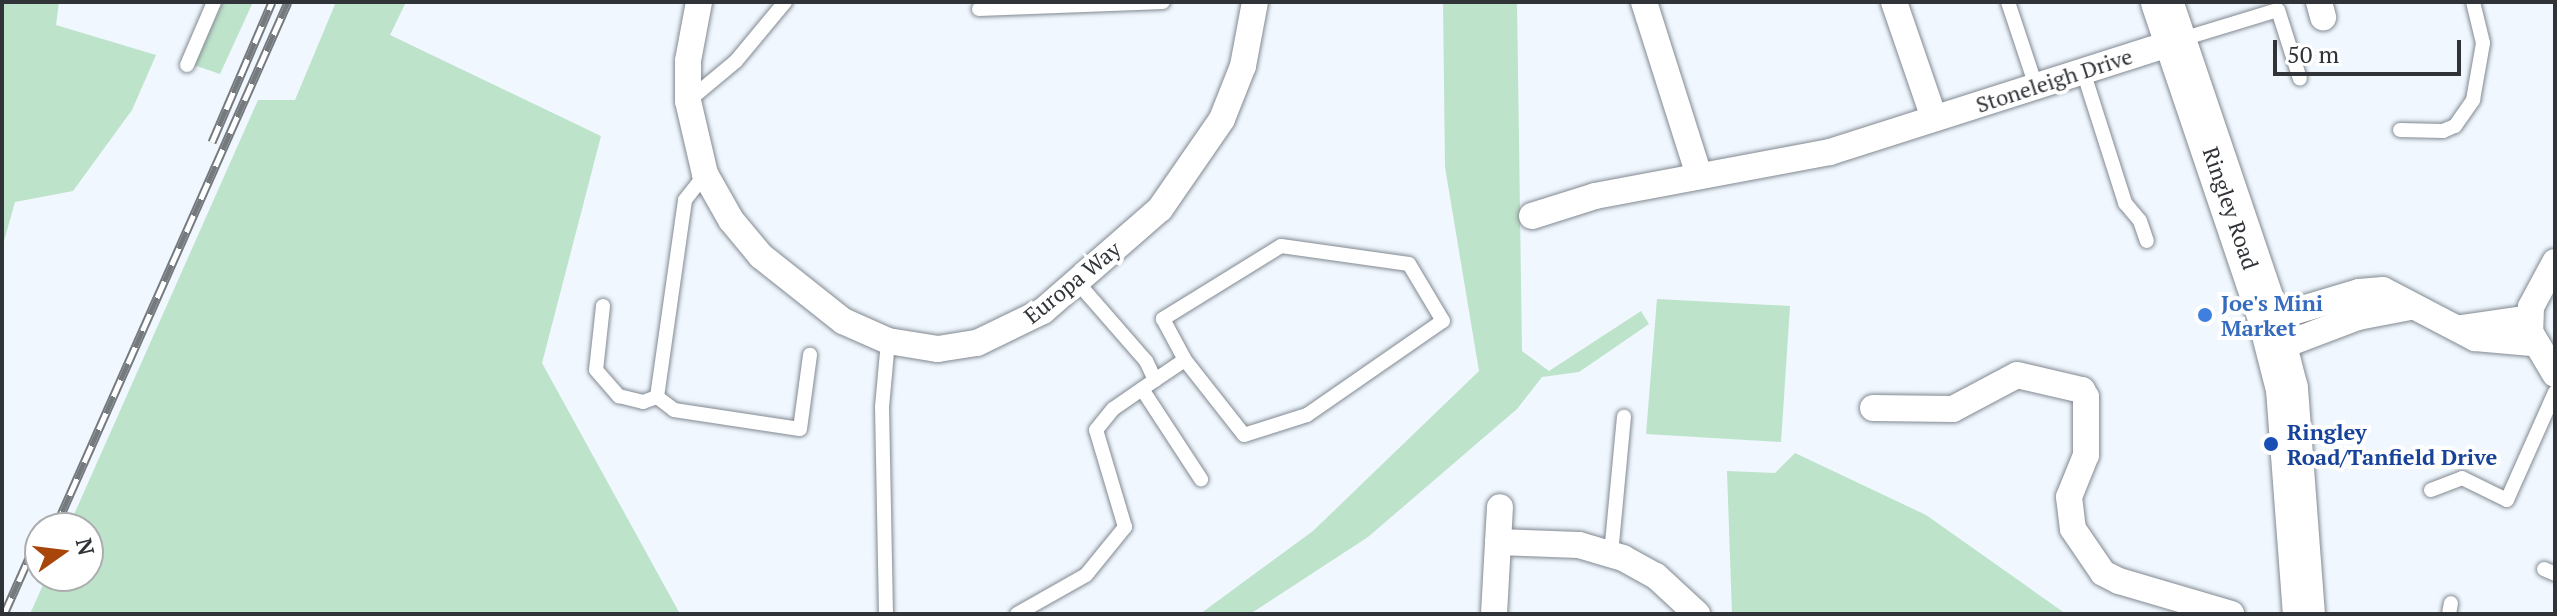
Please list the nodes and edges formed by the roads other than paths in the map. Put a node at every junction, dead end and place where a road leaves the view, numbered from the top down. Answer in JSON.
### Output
{"nodes":[{"id":1,"x":214,"y":2,"type":"edge"},
{"id":2,"x":699,"y":2,"type":"edge"},
{"id":3,"x":785,"y":2,"type":"edge"},
{"id":4,"x":1163,"y":2,"type":"edge"},
{"id":5,"x":1255,"y":2,"type":"edge"},
{"id":6,"x":1644,"y":2,"type":"edge"},
{"id":7,"x":1894,"y":2,"type":"edge"},
{"id":8,"x":2008,"y":2,"type":"edge"},
{"id":9,"x":2162,"y":2,"type":"edge"},
{"id":10,"x":2473,"y":2,"type":"edge"},
{"id":11,"x":979,"y":9,"type":"dead end"},
{"id":12,"x":2174,"y":42,"type":"junction"},
{"id":13,"x":187,"y":65,"type":"dead end"},
{"id":14,"x":2083,"y":71,"type":"junction"},
{"id":15,"x":2300,"y":79,"type":"dead end"},
{"id":16,"x":2036,"y":86,"type":"junction"},
{"id":17,"x":688,"y":101,"type":"junction"},
{"id":18,"x":1934,"y":118,"type":"junction"},
{"id":19,"x":2400,"y":130,"type":"dead end"},
{"id":20,"x":705,"y":174,"type":"junction"},
{"id":21,"x":1699,"y":175,"type":"junction"},
{"id":22,"x":1532,"y":216,"type":"dead end"},
{"id":23,"x":2147,"y":241,"type":"dead end"},
{"id":24,"x":2555,"y":262,"type":"edge"},
{"id":25,"x":1077,"y":282,"type":"junction"},
{"id":26,"x":603,"y":306,"type":"dead end"},
{"id":27,"x":2531,"y":330,"type":"junction"},
{"id":28,"x":2272,"y":334,"type":"junction"},
{"id":29,"x":888,"y":341,"type":"junction"},
{"id":30,"x":810,"y":355,"type":"dead end"},
{"id":31,"x":1185,"y":360,"type":"junction"},
{"id":32,"x":2555,"y":374,"type":"edge"},
{"id":33,"x":1155,"y":380,"type":"junction"},
{"id":34,"x":1142,"y":389,"type":"junction"},
{"id":35,"x":2555,"y":392,"type":"edge"},
{"id":36,"x":657,"y":397,"type":"junction"},
{"id":37,"x":1873,"y":408,"type":"dead end"},
{"id":38,"x":1624,"y":417,"type":"dead end"},
{"id":39,"x":1201,"y":479,"type":"dead end"},
{"id":40,"x":2431,"y":490,"type":"dead end"},
{"id":41,"x":1500,"y":507,"type":"dead end"},
{"id":42,"x":1498,"y":542,"type":"junction"},
{"id":43,"x":1611,"y":554,"type":"junction"},
{"id":44,"x":2157,"y":604,"type":"edge"},
{"id":45,"x":886,"y":614,"type":"edge"},
{"id":46,"x":1017,"y":614,"type":"edge"},
{"id":47,"x":1494,"y":614,"type":"edge"},
{"id":48,"x":1697,"y":614,"type":"edge"},
{"id":49,"x":2231,"y":614,"type":"edge"},
{"id":50,"x":2304,"y":614,"type":"edge"}],
"edges":[{"from":1,"to":13,"type":"lane"},
{"from":2,"to":17,"type":"street","name":"Europa Way"},
{"from":3,"to":17,"type":"lane"},
{"from":4,"to":11,"type":"lane"},
{"from":5,"to":25,"type":"street","name":"Europa Way"},
{"from":6,"to":21,"type":"street"},
{"from":7,"to":18,"type":"street"},
{"from":8,"to":16,"type":"lane"},
{"from":9,"to":12,"type":"main road","name":"Ringley Road"},
{"from":10,"to":19,"type":"lane"},
{"from":12,"to":14,"type":"street","name":"Stoneleigh Drive"},
{"from":12,"to":15,"type":"lane"},
{"from":12,"to":28,"type":"main road","name":"Ringley Road"},
{"from":14,"to":16,"type":"street","name":"Stoneleigh Drive"},
{"from":14,"to":23,"type":"lane"},
{"from":16,"to":18,"type":"street","name":"Stoneleigh Drive"},
{"from":17,"to":20,"type":"street","name":"Europa Way"},
{"from":18,"to":21,"type":"street","name":"Stoneleigh Drive"},
{"from":20,"to":29,"type":"street","name":"Europa Way"},
{"from":20,"to":36,"type":"lane"},
{"from":21,"to":22,"type":"street","name":"Stoneleigh Drive"},
{"from":24,"to":27,"type":"street"},
{"from":25,"to":29,"type":"street","name":"Europa Way"},
{"from":25,"to":33,"type":"lane"},
{"from":26,"to":36,"type":"lane"},
{"from":27,"to":28,"type":"street"},
{"from":27,"to":32,"type":"street"},
{"from":28,"to":50,"type":"main road","name":"Ringley Road"},
{"from":29,"to":45,"type":"lane"},
{"from":30,"to":36,"type":"lane"},
{"from":31,"to":31,"type":"lane"},
{"from":31,"to":33,"type":"lane"},
{"from":33,"to":34,"type":"lane"},
{"from":34,"to":39,"type":"lane"},
{"from":34,"to":46,"type":"lane"},
{"from":35,"to":40,"type":"lane"},
{"from":37,"to":44,"type":"street"},
{"from":38,"to":43,"type":"lane"},
{"from":41,"to":42,"type":"street"},
{"from":42,"to":43,"type":"street"},
{"from":42,"to":47,"type":"street"},
{"from":43,"to":48,"type":"street"},
{"from":44,"to":49,"type":"street"}]}
